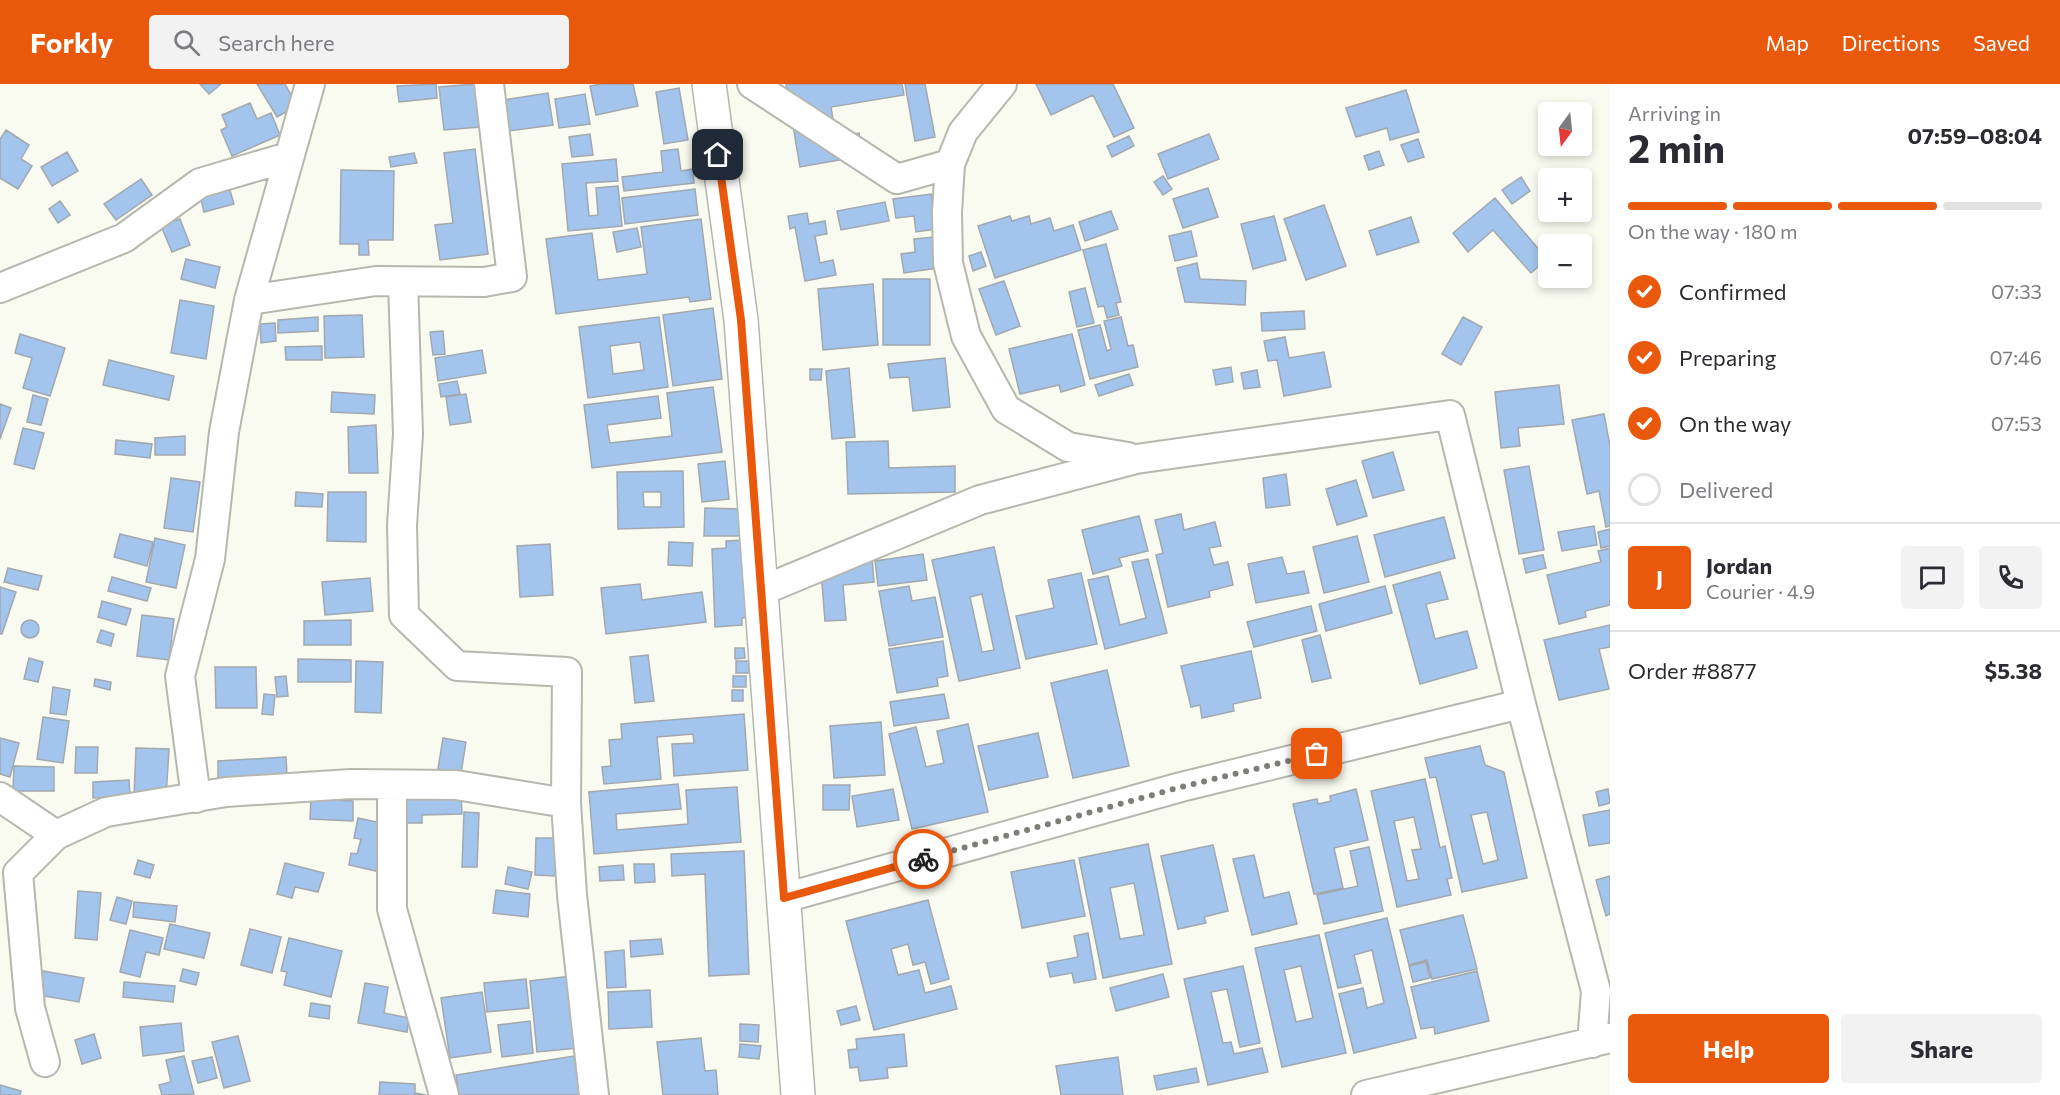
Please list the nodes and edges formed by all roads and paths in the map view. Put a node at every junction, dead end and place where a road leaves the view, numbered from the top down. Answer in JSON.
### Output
{"nodes":[{"id":1,"x":310,"y":84,"type":"edge"},
{"id":2,"x":489,"y":84,"type":"edge"},
{"id":3,"x":709,"y":84,"type":"edge"},
{"id":4,"x":752,"y":84,"type":"edge"},
{"id":5,"x":1002,"y":84,"type":"edge"},
{"id":6,"x":288,"y":157,"type":"junction"},
{"id":7,"x":950,"y":164,"type":"junction"},
{"id":8,"x":403,"y":282,"type":"junction"},
{"id":9,"x":0,"y":288,"type":"edge"},
{"id":10,"x":249,"y":300,"type":"junction"},
{"id":11,"x":1136,"y":459,"type":"junction"},
{"id":12,"x":761,"y":591,"type":"junction"},
{"id":13,"x":1521,"y":704,"type":"junction"},
{"id":14,"x":392,"y":785,"type":"junction"},
{"id":15,"x":0,"y":797,"type":"edge"},
{"id":16,"x":196,"y":798,"type":"junction"},
{"id":17,"x":566,"y":803,"type":"junction"},
{"id":18,"x":56,"y":835,"type":"junction"},
{"id":19,"x":784,"y":898,"type":"junction"},
{"id":20,"x":1601,"y":1041,"type":"edge"},
{"id":21,"x":45,"y":1062,"type":"dead end"},
{"id":22,"x":444,"y":1095,"type":"edge"},
{"id":23,"x":594,"y":1095,"type":"edge"},
{"id":24,"x":798,"y":1095,"type":"edge"},
{"id":25,"x":1366,"y":1095,"type":"edge"}],
"edges":[{"from":1,"to":6,"type":"street"},
{"from":2,"to":8,"type":"street"},
{"from":3,"to":12,"type":"street"},
{"from":4,"to":7,"type":"street"},
{"from":5,"to":7,"type":"street"},
{"from":6,"to":9,"type":"street"},
{"from":6,"to":10,"type":"street"},
{"from":7,"to":11,"type":"street"},
{"from":8,"to":10,"type":"street"},
{"from":8,"to":17,"type":"street"},
{"from":10,"to":16,"type":"street"},
{"from":11,"to":12,"type":"street"},
{"from":11,"to":13,"type":"street"},
{"from":12,"to":19,"type":"street"},
{"from":13,"to":19,"type":"street"},
{"from":13,"to":20,"type":"street"},
{"from":14,"to":16,"type":"street"},
{"from":14,"to":17,"type":"street"},
{"from":14,"to":22,"type":"street"},
{"from":15,"to":18,"type":"street"},
{"from":16,"to":18,"type":"street"},
{"from":17,"to":23,"type":"street"},
{"from":18,"to":21,"type":"street"},
{"from":19,"to":24,"type":"street"},
{"from":20,"to":25,"type":"street"}]}
